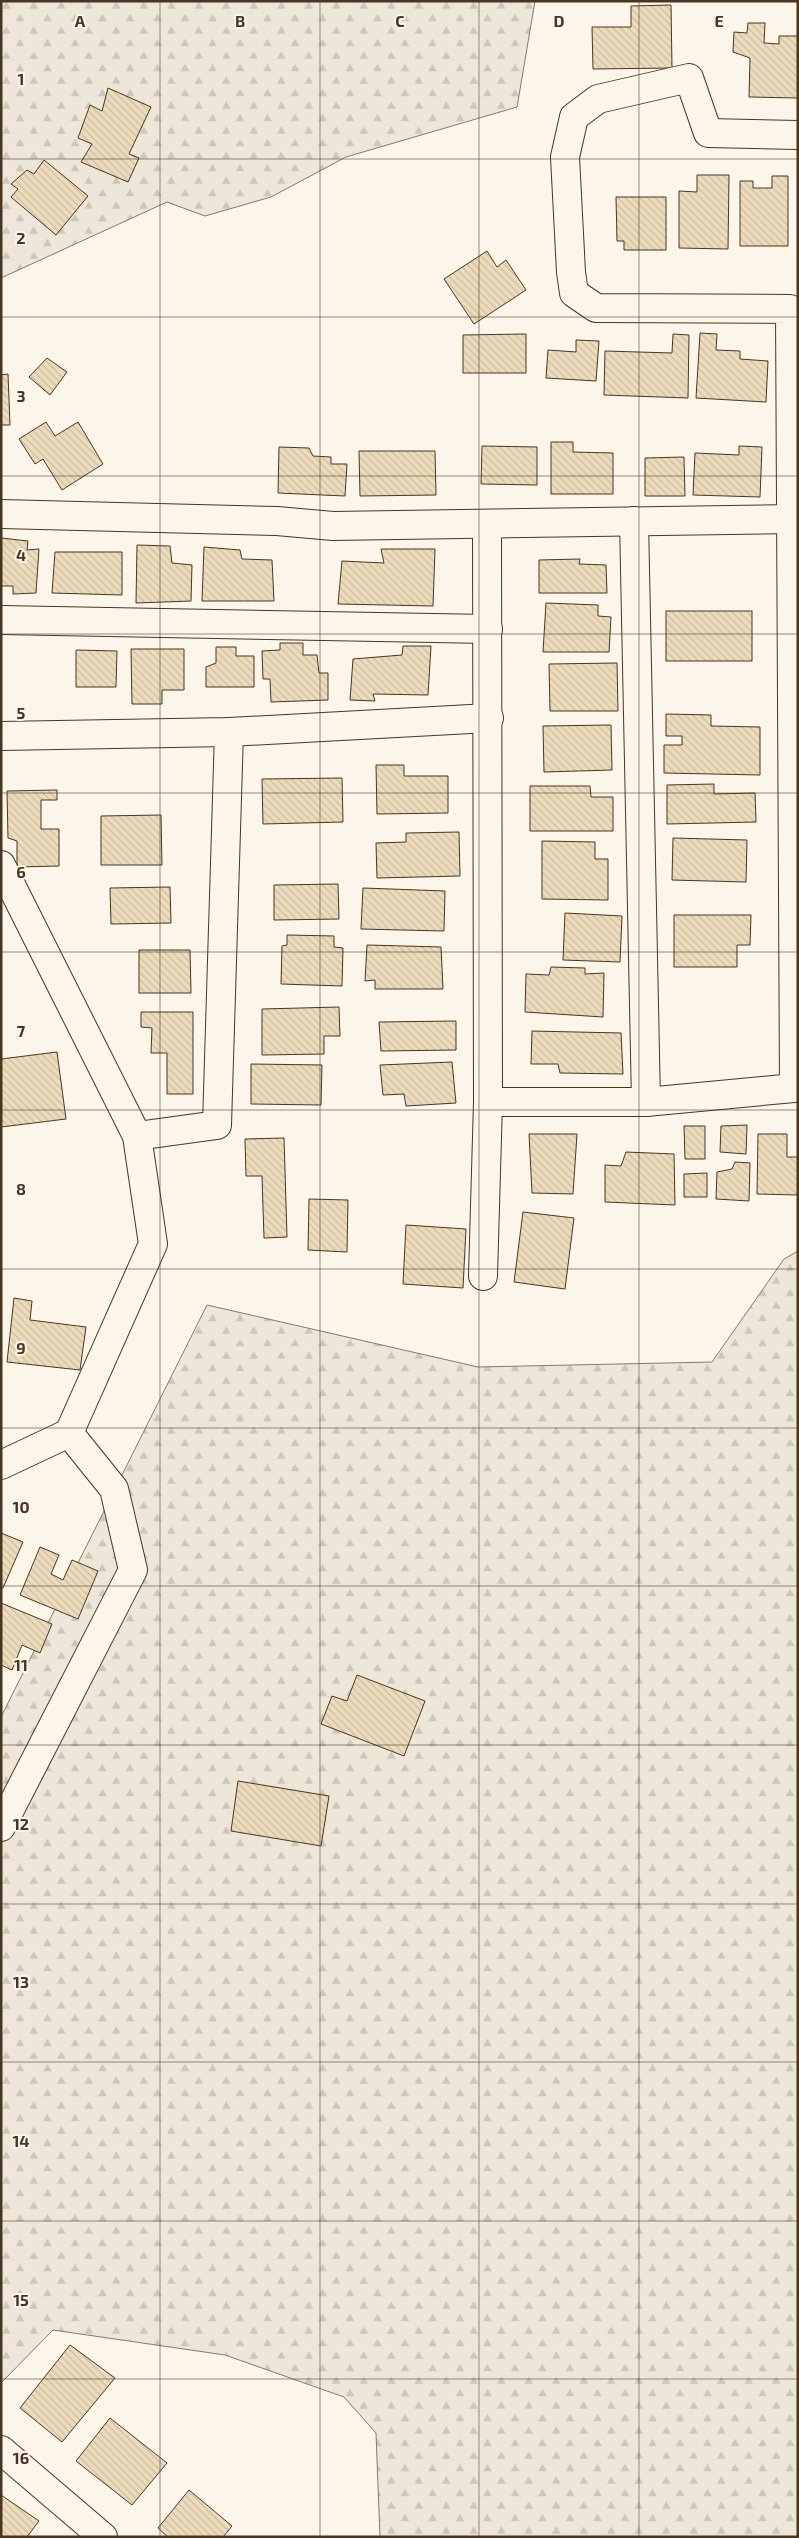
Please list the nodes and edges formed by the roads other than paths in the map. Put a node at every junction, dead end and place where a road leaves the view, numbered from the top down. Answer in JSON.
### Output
{"nodes":[{"id":1,"x":798,"y":135,"type":"edge"},
{"id":2,"x":1,"y":514,"type":"edge"},
{"id":3,"x":792,"y":519,"type":"junction"},
{"id":4,"x":634,"y":521,"type":"junction"},
{"id":5,"x":487,"y":524,"type":"junction"},
{"id":6,"x":1,"y":620,"type":"edge"},
{"id":7,"x":488,"y":629,"type":"junction"},
{"id":8,"x":489,"y":718,"type":"junction"},
{"id":9,"x":229,"y":732,"type":"junction"},
{"id":10,"x":1,"y":736,"type":"edge"},
{"id":11,"x":1,"y":865,"type":"edge"},
{"id":12,"x":488,"y":1102,"type":"junction"},
{"id":13,"x":646,"y":1102,"type":"junction"},
{"id":14,"x":137,"y":1136,"type":"junction"},
{"id":15,"x":483,"y":1276,"type":"dead end"},
{"id":16,"x":69,"y":1433,"type":"junction"},
{"id":17,"x":1,"y":1465,"type":"edge"},
{"id":18,"x":1,"y":1827,"type":"edge"},
{"id":19,"x":1,"y":2450,"type":"edge"},
{"id":20,"x":103,"y":2537,"type":"edge"}],
"edges":[{"from":1,"to":3,"type":"street"},
{"from":2,"to":5,"type":"street"},
{"from":3,"to":4,"type":"street"},
{"from":3,"to":13,"type":"street"},
{"from":4,"to":5,"type":"street"},
{"from":4,"to":13,"type":"street"},
{"from":5,"to":7,"type":"street"},
{"from":6,"to":7,"type":"street"},
{"from":7,"to":8,"type":"street"},
{"from":8,"to":9,"type":"street"},
{"from":8,"to":12,"type":"street"},
{"from":9,"to":10,"type":"street"},
{"from":9,"to":14,"type":"street"},
{"from":11,"to":14,"type":"street"},
{"from":12,"to":13,"type":"street"},
{"from":12,"to":15,"type":"street"},
{"from":14,"to":16,"type":"street"},
{"from":16,"to":17,"type":"street"},
{"from":16,"to":18,"type":"street"},
{"from":19,"to":20,"type":"street"}]}
